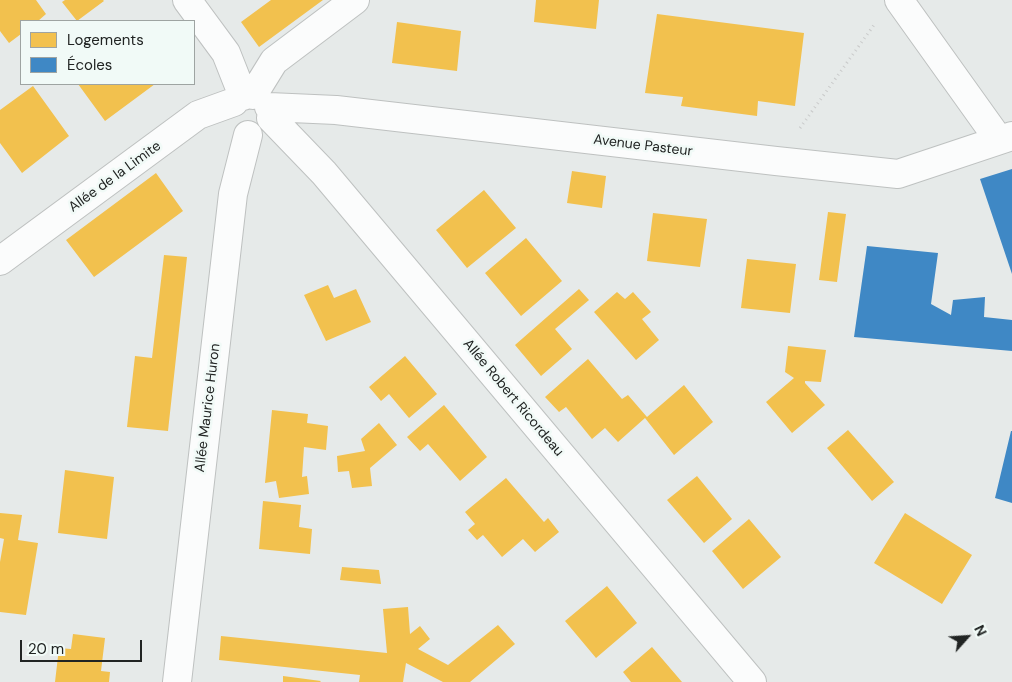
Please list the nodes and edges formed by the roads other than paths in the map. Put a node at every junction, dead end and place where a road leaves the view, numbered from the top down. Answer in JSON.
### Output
{"nodes":[{"id":1,"x":187,"y":0,"type":"edge"},
{"id":2,"x":355,"y":0,"type":"edge"},
{"id":3,"x":899,"y":0,"type":"edge"},
{"id":4,"x":254,"y":104,"type":"junction"},
{"id":5,"x":1006,"y":138,"type":"edge"},
{"id":6,"x":0,"y":262,"type":"edge"},
{"id":7,"x":176,"y":682,"type":"edge"},
{"id":8,"x":752,"y":682,"type":"edge"}],
"edges":[{"from":1,"to":4,"type":"street"},
{"from":2,"to":4,"type":"street"},
{"from":3,"to":5,"type":"street"},
{"from":4,"to":5,"type":"street","name":"Avenue Pasteur"},
{"from":4,"to":6,"type":"street","name":"Allée de la Limite"},
{"from":4,"to":7,"type":"street","name":"Allée Maurice Huron"},
{"from":4,"to":8,"type":"street","name":"Allée Robert Ricordeau"}]}
